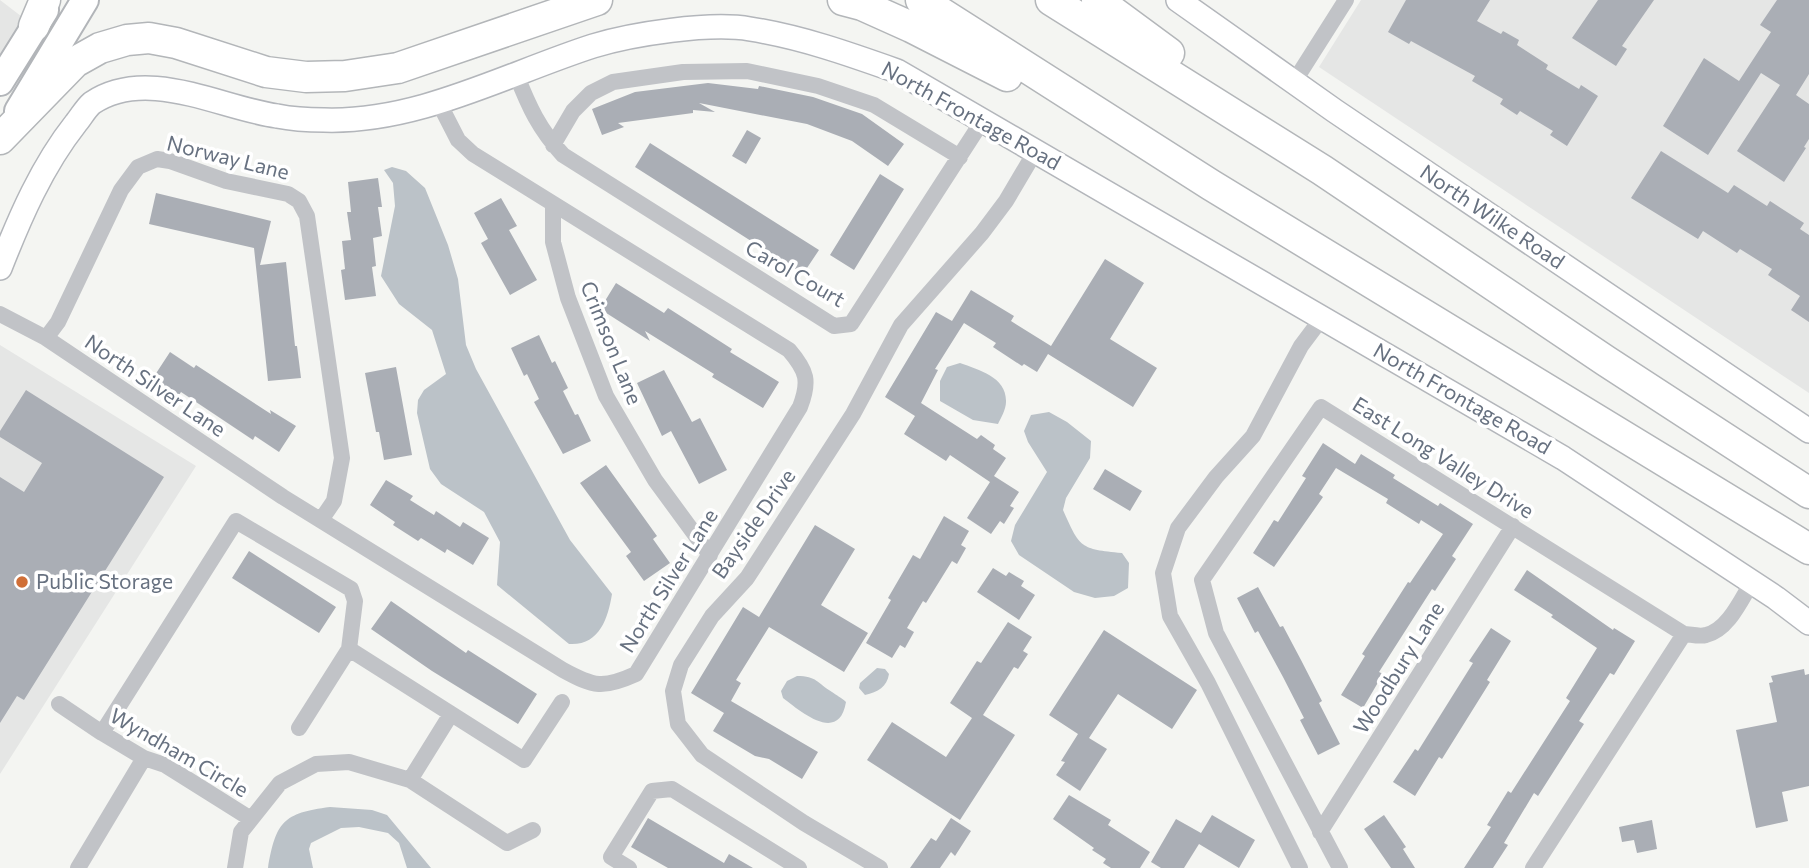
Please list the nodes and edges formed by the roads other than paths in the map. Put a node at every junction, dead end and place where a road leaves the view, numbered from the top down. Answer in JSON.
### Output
{"nodes":[{"id":1,"x":51,"y":0,"type":"edge"},
{"id":2,"x":85,"y":0,"type":"edge"},
{"id":3,"x":597,"y":0,"type":"edge"},
{"id":4,"x":843,"y":0,"type":"edge"},
{"id":5,"x":921,"y":0,"type":"edge"},
{"id":6,"x":1051,"y":0,"type":"edge"},
{"id":7,"x":1097,"y":0,"type":"edge"},
{"id":8,"x":1178,"y":0,"type":"edge"},
{"id":9,"x":1346,"y":0,"type":"edge"},
{"id":10,"x":39,"y":13,"type":"edge"},
{"id":11,"x":516,"y":75,"type":"junction"},
{"id":12,"x":0,"y":82,"type":"edge"},
{"id":13,"x":1294,"y":82,"type":"junction"},
{"id":14,"x":439,"y":103,"type":"junction"},
{"id":15,"x":983,"y":120,"type":"junction"},
{"id":16,"x":0,"y":139,"type":"edge"},
{"id":17,"x":554,"y":145,"type":"junction"},
{"id":18,"x":1035,"y":152,"type":"junction"},
{"id":19,"x":960,"y":157,"type":"junction"},
{"id":20,"x":1322,"y":170,"type":"junction"},
{"id":21,"x":1212,"y":185,"type":"junction"},
{"id":22,"x":553,"y":204,"type":"junction"},
{"id":23,"x":0,"y":268,"type":"edge"},
{"id":24,"x":0,"y":314,"type":"edge"},
{"id":25,"x":1322,"y":318,"type":"junction"},
{"id":26,"x":46,"y":338,"type":"junction"},
{"id":27,"x":1809,"y":431,"type":"edge"},
{"id":28,"x":1809,"y":494,"type":"edge"},
{"id":29,"x":321,"y":520,"type":"junction"},
{"id":30,"x":1513,"y":526,"type":"junction"},
{"id":31,"x":1809,"y":549,"type":"edge"},
{"id":32,"x":710,"y":555,"type":"junction"},
{"id":33,"x":1752,"y":582,"type":"junction"},
{"id":34,"x":1809,"y":623,"type":"edge"},
{"id":35,"x":1684,"y":634,"type":"junction"},
{"id":36,"x":349,"y":649,"type":"junction"},
{"id":37,"x":562,"y":702,"type":"dead end"},
{"id":38,"x":59,"y":704,"type":"dead end"},
{"id":39,"x":451,"y":714,"type":"junction"},
{"id":40,"x":299,"y":728,"type":"dead end"},
{"id":41,"x":102,"y":733,"type":"junction"},
{"id":42,"x":144,"y":758,"type":"junction"},
{"id":43,"x":410,"y":780,"type":"junction"},
{"id":44,"x":251,"y":819,"type":"junction"},
{"id":45,"x":533,"y":830,"type":"dead end"},
{"id":46,"x":1320,"y":832,"type":"junction"},
{"id":47,"x":78,"y":868,"type":"edge"},
{"id":48,"x":235,"y":868,"type":"edge"},
{"id":49,"x":629,"y":868,"type":"edge"},
{"id":50,"x":799,"y":868,"type":"edge"},
{"id":51,"x":880,"y":868,"type":"edge"},
{"id":52,"x":1300,"y":868,"type":"edge"},
{"id":53,"x":1340,"y":868,"type":"edge"},
{"id":54,"x":1533,"y":868,"type":"edge"}],
"edges":[{"from":1,"to":10,"type":"main road"},
{"from":2,"to":16,"type":"main road"},
{"from":3,"to":16,"type":"highway"},
{"from":4,"to":21,"type":"highway"},
{"from":5,"to":21,"type":"highway"},
{"from":6,"to":20,"type":"highway"},
{"from":7,"to":20,"type":"highway"},
{"from":8,"to":13,"type":"street","name":"North Wilke Road"},
{"from":9,"to":13,"type":"street"},
{"from":10,"to":12,"type":"main road"},
{"from":11,"to":14,"type":"street","name":"North Frontage Road"},
{"from":11,"to":15,"type":"street","name":"North Frontage Road"},
{"from":11,"to":17,"type":"street","name":"Carol Court"},
{"from":13,"to":27,"type":"street","name":"North Wilke Road"},
{"from":14,"to":22,"type":"street","name":"North Silver Lane"},
{"from":14,"to":23,"type":"street","name":"North Frontage Road"},
{"from":15,"to":18,"type":"street","name":"North Frontage Road"},
{"from":15,"to":19,"type":"street","name":"Carol Court"},
{"from":17,"to":19,"type":"street"},
{"from":17,"to":19,"type":"street","name":"Carol Court"},
{"from":18,"to":25,"type":"street","name":"North Frontage Road"},
{"from":18,"to":51,"type":"street","name":"Bayside Drive"},
{"from":20,"to":28,"type":"highway"},
{"from":21,"to":31,"type":"highway"},
{"from":22,"to":32,"type":"street","name":"Crimson Lane"},
{"from":22,"to":32,"type":"street","name":"North Silver Lane"},
{"from":24,"to":26,"type":"street","name":"North Silver Lane"},
{"from":25,"to":33,"type":"street","name":"North Frontage Road"},
{"from":25,"to":52,"type":"street"},
{"from":26,"to":29,"type":"street","name":"North Silver Lane"},
{"from":26,"to":29,"type":"street","name":"Norway Lane"},
{"from":29,"to":32,"type":"street","name":"North Silver Lane"},
{"from":30,"to":35,"type":"street","name":"East Long Valley Drive"},
{"from":30,"to":46,"type":"street","name":"Woodbury Lane"},
{"from":30,"to":46,"type":"street","name":"East Long Valley Drive"},
{"from":33,"to":34,"type":"street","name":"North Frontage Road"},
{"from":33,"to":35,"type":"street"},
{"from":35,"to":54,"type":"street"},
{"from":36,"to":39,"type":"street"},
{"from":36,"to":40,"type":"street"},
{"from":36,"to":41,"type":"street"},
{"from":37,"to":39,"type":"street"},
{"from":38,"to":41,"type":"street","name":"Wyndham Circle"},
{"from":39,"to":43,"type":"street"},
{"from":41,"to":42,"type":"street","name":"Wyndham Circle"},
{"from":42,"to":44,"type":"street","name":"Wyndham Circle"},
{"from":42,"to":47,"type":"street"},
{"from":43,"to":44,"type":"street","name":"Wyndham Circle"},
{"from":43,"to":45,"type":"street","name":"Wyndham Circle"},
{"from":44,"to":48,"type":"street"},
{"from":46,"to":53,"type":"street","name":"East Long Valley Drive"},
{"from":49,"to":50,"type":"street"}]}
